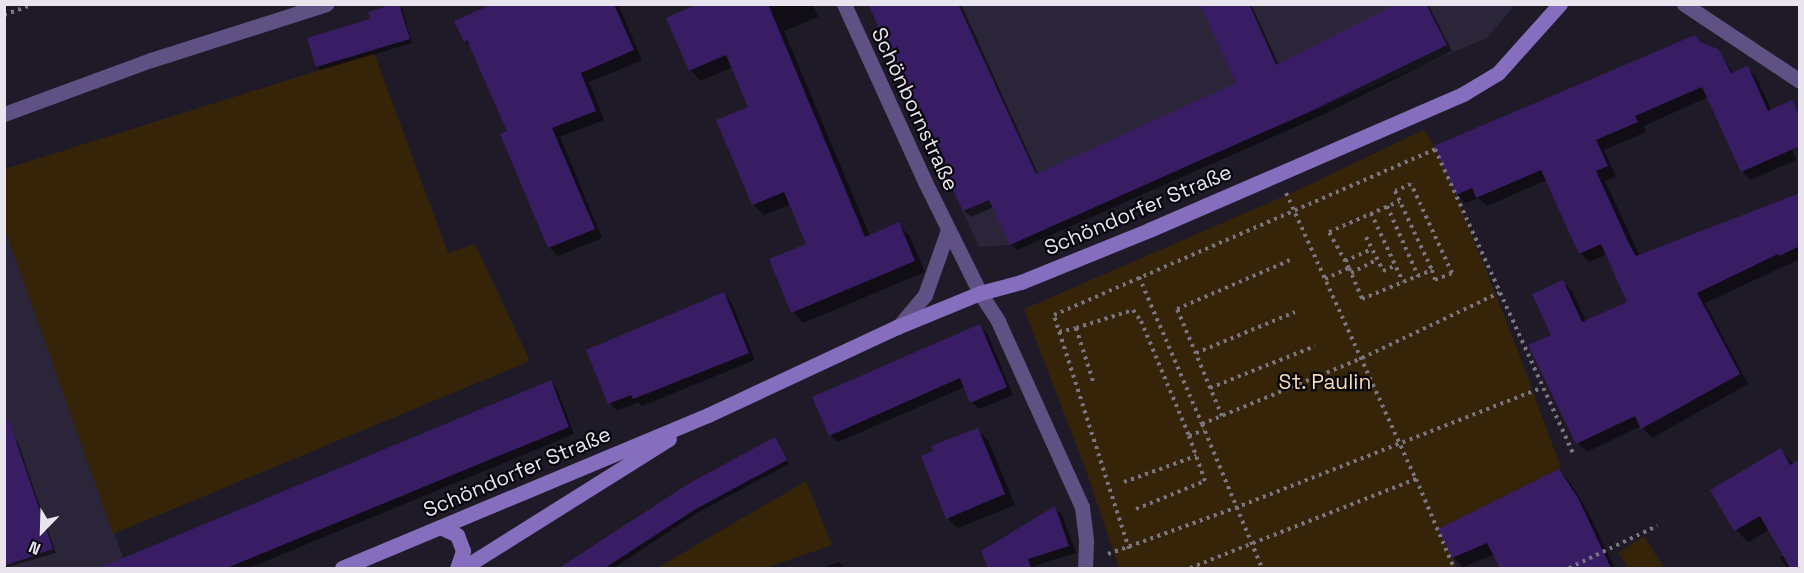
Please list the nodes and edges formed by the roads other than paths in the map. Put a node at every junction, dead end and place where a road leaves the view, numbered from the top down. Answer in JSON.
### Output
{"nodes":[{"id":1,"x":326,"y":4,"type":"edge"},
{"id":2,"x":844,"y":4,"type":"edge"},
{"id":3,"x":1560,"y":4,"type":"edge"},
{"id":4,"x":1684,"y":4,"type":"edge"},
{"id":5,"x":1800,"y":81,"type":"edge"},
{"id":6,"x":4,"y":114,"type":"edge"},
{"id":7,"x":948,"y":230,"type":"junction"},
{"id":8,"x":981,"y":293,"type":"junction"},
{"id":9,"x":897,"y":327,"type":"junction"},
{"id":10,"x":708,"y":415,"type":"junction"},
{"id":11,"x":440,"y":527,"type":"junction"},
{"id":12,"x":1086,"y":563,"type":"edge"},
{"id":13,"x":342,"y":568,"type":"edge"},
{"id":14,"x":457,"y":568,"type":"edge"},
{"id":15,"x":463,"y":568,"type":"edge"}],
"edges":[{"from":1,"to":6,"type":"street"},
{"from":2,"to":7,"type":"street","name":"Schönbornstraße"},
{"from":3,"to":8,"type":"main road","name":"Schöndorfer Straße"},
{"from":4,"to":5,"type":"street"},
{"from":7,"to":8,"type":"street","name":"Schönbornstraße"},
{"from":7,"to":9,"type":"street"},
{"from":8,"to":9,"type":"main road","name":"Schöndorfer Straße"},
{"from":8,"to":12,"type":"street","name":"Schönbornstraße"},
{"from":9,"to":10,"type":"main road","name":"Schöndorfer Straße"},
{"from":10,"to":11,"type":"main road","name":"Schöndorfer Straße"},
{"from":10,"to":15,"type":"main road","name":"Schöndorfer Straße"},
{"from":11,"to":13,"type":"main road","name":"Schöndorfer Straße"},
{"from":11,"to":14,"type":"main road"}]}
